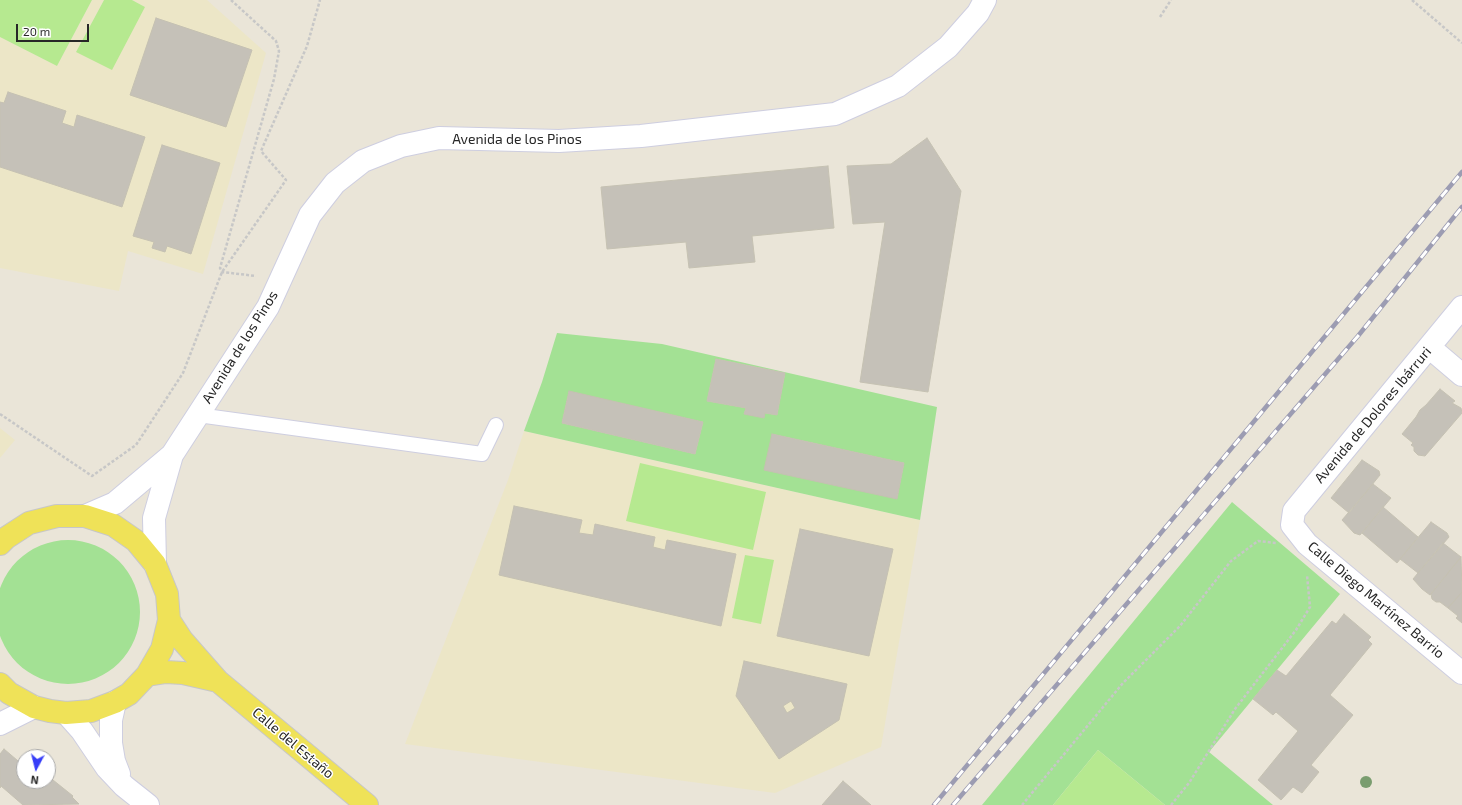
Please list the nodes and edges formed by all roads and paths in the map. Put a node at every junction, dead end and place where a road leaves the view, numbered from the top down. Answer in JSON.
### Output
{"nodes":[{"id":1,"x":231,"y":0,"type":"edge"},
{"id":2,"x":320,"y":0,"type":"edge"},
{"id":3,"x":985,"y":0,"type":"edge"},
{"id":4,"x":1171,"y":0,"type":"edge"},
{"id":5,"x":1412,"y":0,"type":"edge"},
{"id":6,"x":1160,"y":17,"type":"dead end"},
{"id":7,"x":1462,"y":43,"type":"edge"},
{"id":8,"x":222,"y":272,"type":"junction"},
{"id":9,"x":280,"y":283,"type":"junction"},
{"id":10,"x":1462,"y":308,"type":"edge"},
{"id":11,"x":1429,"y":347,"type":"junction"},
{"id":12,"x":1462,"y":375,"type":"edge"},
{"id":13,"x":0,"y":414,"type":"edge"},
{"id":14,"x":198,"y":415,"type":"junction"},
{"id":15,"x":496,"y":425,"type":"dead end"},
{"id":16,"x":172,"y":455,"type":"junction"},
{"id":17,"x":85,"y":516,"type":"junction"},
{"id":18,"x":1292,"y":525,"type":"joint"},
{"id":19,"x":2,"y":540,"type":"edge"},
{"id":20,"x":1278,"y":543,"type":"dead end"},
{"id":21,"x":155,"y":564,"type":"junction"},
{"id":22,"x":1306,"y":570,"type":"dead end"},
{"id":23,"x":168,"y":620,"type":"junction"},
{"id":24,"x":1462,"y":672,"type":"edge"},
{"id":25,"x":147,"y":675,"type":"junction"},
{"id":26,"x":218,"y":681,"type":"junction"},
{"id":27,"x":0,"y":684,"type":"edge"},
{"id":28,"x":114,"y":702,"type":"junction"},
{"id":29,"x":34,"y":707,"type":"junction"},
{"id":30,"x":66,"y":713,"type":"junction"},
{"id":31,"x":0,"y":724,"type":"edge"},
{"id":32,"x":124,"y":786,"type":"junction"},
{"id":33,"x":148,"y":805,"type":"edge"},
{"id":34,"x":367,"y":805,"type":"edge"},
{"id":35,"x":1022,"y":805,"type":"edge"},
{"id":36,"x":1171,"y":805,"type":"edge"}],
"edges":[{"from":1,"to":8,"type":"path"},
{"from":2,"to":8,"type":"path"},
{"from":3,"to":9,"type":"street","name":"Avenida de los Pinos"},
{"from":4,"to":6,"type":"path"},
{"from":5,"to":7,"type":"path"},
{"from":8,"to":9,"type":"path"},
{"from":8,"to":13,"type":"path"},
{"from":9,"to":14,"type":"street","name":"Avenida de los Pinos"},
{"from":10,"to":11,"type":"street","name":"Avenida de Dolores Ibárruri"},
{"from":11,"to":12,"type":"street"},
{"from":11,"to":18,"type":"street","name":"Avenida de Dolores Ibárruri"},
{"from":14,"to":15,"type":"lane"},
{"from":14,"to":16,"type":"street","name":"Avenida de los Pinos"},
{"from":16,"to":17,"type":"street","name":"Avenida de los Pinos"},
{"from":16,"to":21,"type":"street","name":"Avenida de los Pinos"},
{"from":17,"to":19,"type":"main road"},
{"from":17,"to":21,"type":"main road"},
{"from":18,"to":24,"type":"street","name":"Calle Diego Martínez Barrio"},
{"from":20,"to":35,"type":"path"},
{"from":21,"to":23,"type":"main road"},
{"from":22,"to":36,"type":"path"},
{"from":23,"to":25,"type":"main road"},
{"from":23,"to":26,"type":"main road","name":"Calle del Estaño"},
{"from":25,"to":26,"type":"main road","name":"Calle del Estaño"},
{"from":25,"to":28,"type":"main road"},
{"from":26,"to":34,"type":"main road","name":"Calle del Estaño"},
{"from":27,"to":29,"type":"main road"},
{"from":28,"to":30,"type":"main road"},
{"from":28,"to":32,"type":"street"},
{"from":29,"to":30,"type":"main road"},
{"from":29,"to":31,"type":"street"},
{"from":30,"to":32,"type":"street"},
{"from":32,"to":33,"type":"street"}]}
